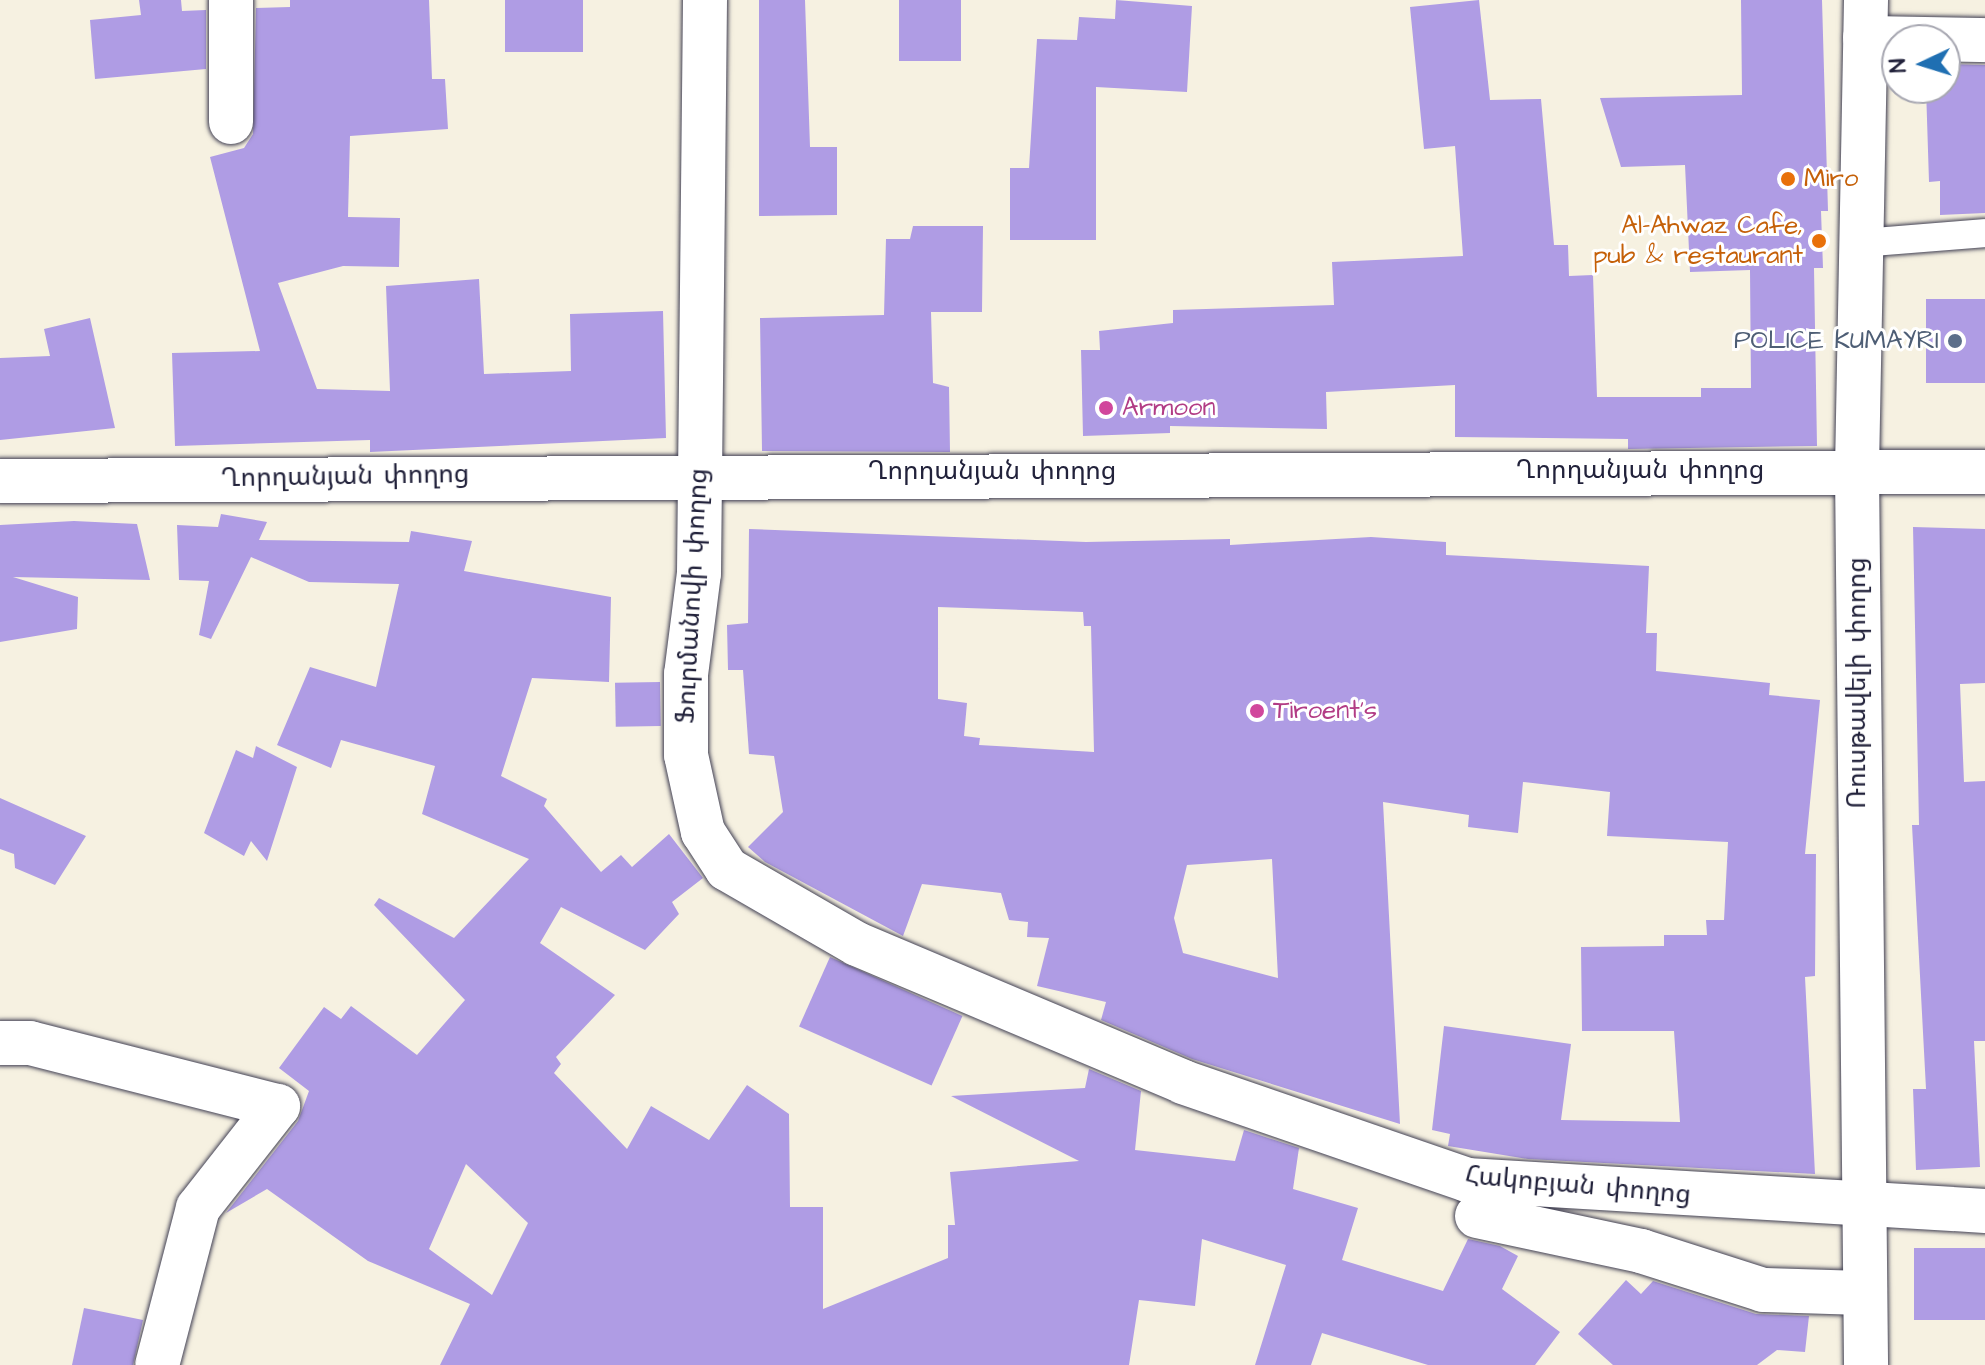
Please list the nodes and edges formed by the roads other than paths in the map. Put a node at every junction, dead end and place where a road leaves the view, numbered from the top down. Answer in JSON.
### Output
{"nodes":[{"id":1,"x":231,"y":0,"type":"edge"},
{"id":2,"x":705,"y":0,"type":"edge"},
{"id":3,"x":1865,"y":19,"type":"edge"},
{"id":4,"x":1985,"y":40,"type":"edge"},
{"id":5,"x":231,"y":122,"type":"dead end"},
{"id":6,"x":1985,"y":233,"type":"edge"},
{"id":7,"x":1861,"y":243,"type":"junction"},
{"id":8,"x":1857,"y":471,"type":"junction"},
{"id":9,"x":1985,"y":472,"type":"edge"},
{"id":10,"x":700,"y":473,"type":"junction"},
{"id":11,"x":0,"y":481,"type":"edge"},
{"id":12,"x":1008,"y":1009,"type":"joint"},
{"id":13,"x":0,"y":1043,"type":"edge"},
{"id":14,"x":1861,"y":1208,"type":"junction"},
{"id":15,"x":1985,"y":1211,"type":"edge"},
{"id":16,"x":1477,"y":1216,"type":"dead end"},
{"id":17,"x":1865,"y":1293,"type":"junction"},
{"id":18,"x":157,"y":1365,"type":"edge"},
{"id":19,"x":1866,"y":1365,"type":"edge"}],
"edges":[{"from":1,"to":5,"type":"street"},
{"from":2,"to":10,"type":"street","name":"Ֆուրմանովի փողոց"},
{"from":3,"to":4,"type":"street"},
{"from":3,"to":7,"type":"street","name":"Ռուսթավելի փողոց"},
{"from":6,"to":7,"type":"lane"},
{"from":7,"to":8,"type":"street","name":"Ռուսթավելի փողոց"},
{"from":8,"to":9,"type":"street","name":"Ղորղանյան փողոց"},
{"from":8,"to":10,"type":"street","name":"Ղորղանյան փողոց"},
{"from":8,"to":14,"type":"street","name":"Ռուսթավելի փողոց"},
{"from":10,"to":11,"type":"street","name":"Ղորղանյան փողոց"},
{"from":10,"to":12,"type":"street","name":"Ֆուրմանովի փողոց"},
{"from":12,"to":14,"type":"street","name":"Հակոբյան փողոց"},
{"from":13,"to":18,"type":"street"},
{"from":14,"to":15,"type":"street","name":"Հակոբյան փողոց"},
{"from":14,"to":17,"type":"street","name":"Ռուսթավելի փողոց"},
{"from":16,"to":17,"type":"street"},
{"from":17,"to":19,"type":"street","name":"Ռուսթավելի փողոց"}]}
